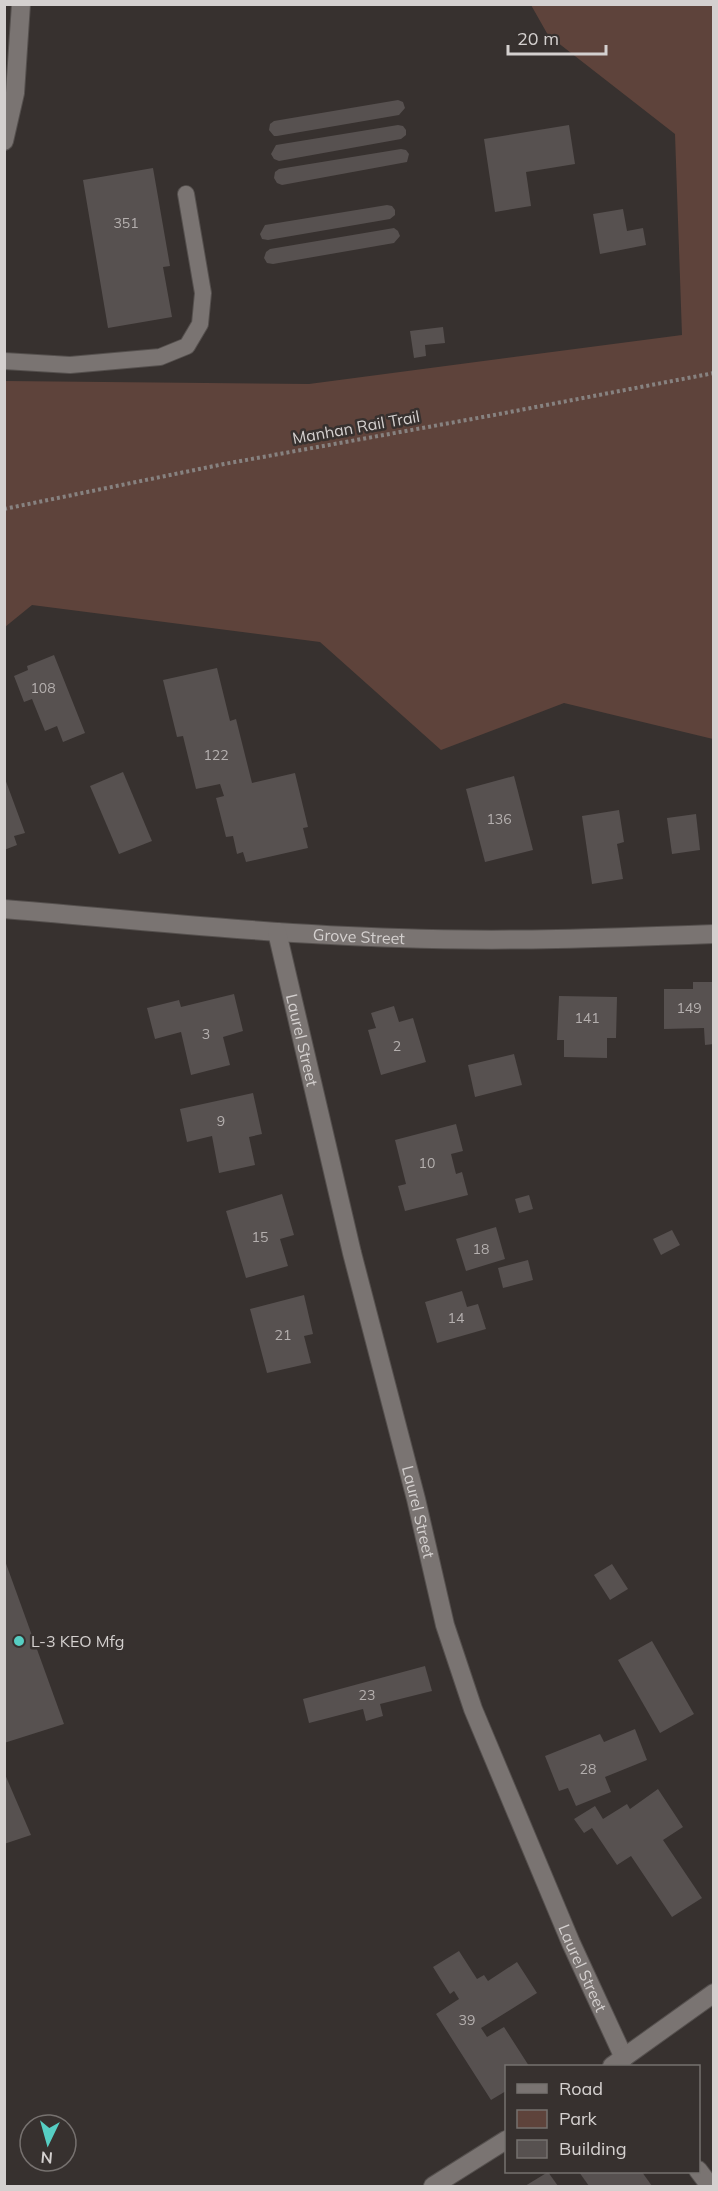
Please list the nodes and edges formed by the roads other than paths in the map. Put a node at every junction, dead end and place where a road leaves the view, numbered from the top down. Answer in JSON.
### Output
{"nodes":[{"id":1,"x":21,"y":4,"type":"edge"},
{"id":2,"x":4,"y":141,"type":"edge"},
{"id":3,"x":186,"y":194,"type":"dead end"},
{"id":4,"x":4,"y":361,"type":"edge"},
{"id":5,"x":4,"y":909,"type":"edge"},
{"id":6,"x":277,"y":932,"type":"junction"},
{"id":7,"x":714,"y":934,"type":"edge"},
{"id":8,"x":714,"y":1993,"type":"edge"},
{"id":9,"x":622,"y":2064,"type":"edge"},
{"id":10,"x":505,"y":2141,"type":"edge"},
{"id":11,"x":700,"y":2172,"type":"edge"},
{"id":12,"x":432,"y":2187,"type":"edge"},
{"id":13,"x":710,"y":2187,"type":"edge"}],
"edges":[{"from":1,"to":2,"type":"street"},
{"from":3,"to":4,"type":"lane"},
{"from":5,"to":6,"type":"street","name":"Grove Street"},
{"from":6,"to":7,"type":"street","name":"Grove Street"},
{"from":6,"to":9,"type":"street","name":"Laurel Street"},
{"from":8,"to":9,"type":"street"},
{"from":10,"to":12,"type":"street"},
{"from":11,"to":13,"type":"street"}]}
